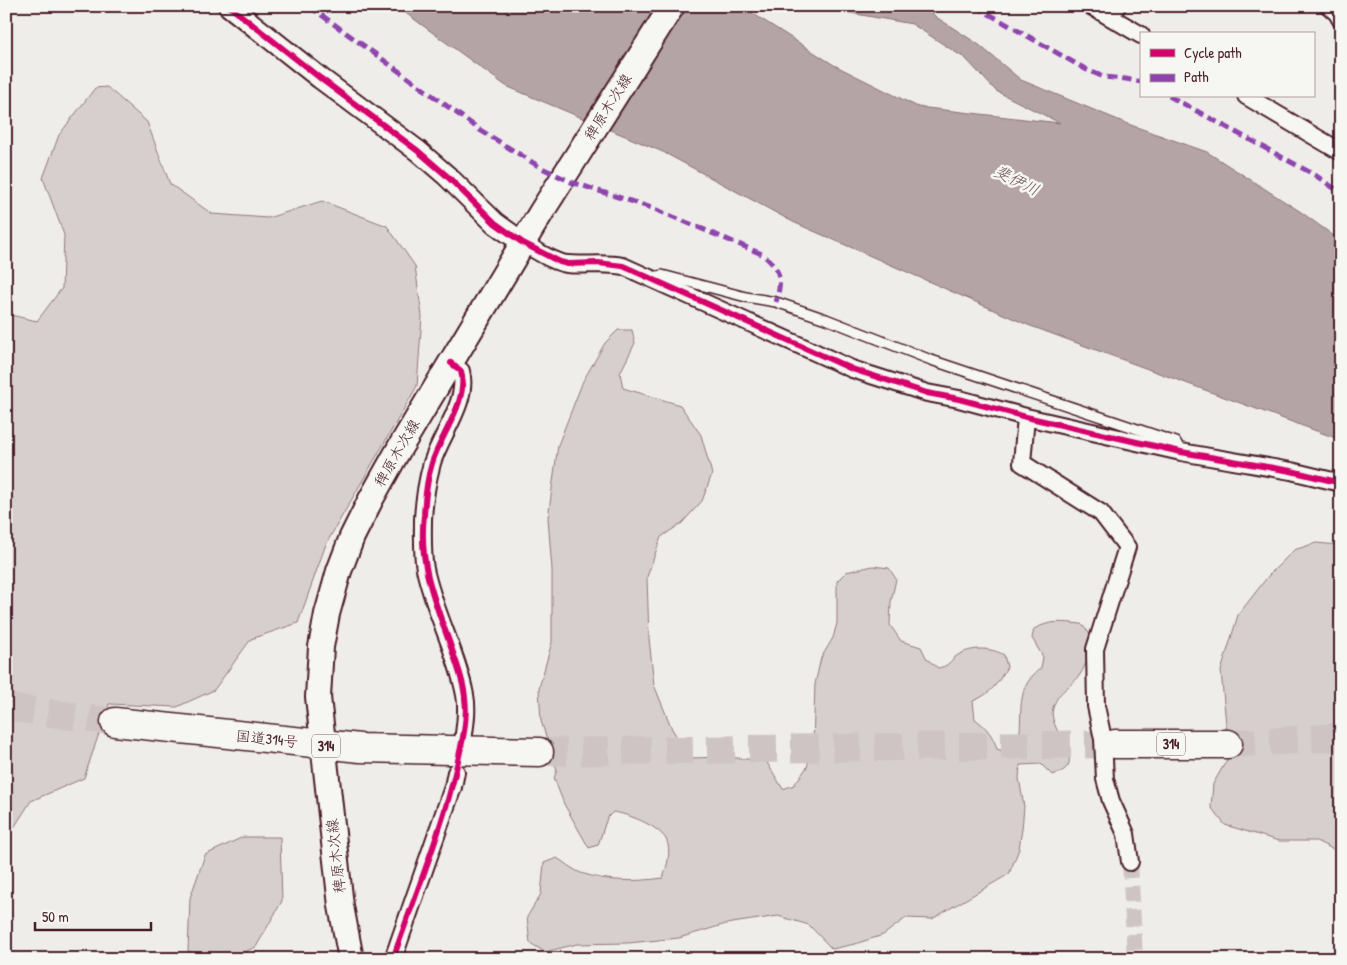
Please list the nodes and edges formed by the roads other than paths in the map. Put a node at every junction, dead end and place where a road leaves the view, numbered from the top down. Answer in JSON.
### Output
{"nodes":[{"id":1,"x":229,"y":6,"type":"edge"},
{"id":2,"x":672,"y":6,"type":"edge"},
{"id":3,"x":1092,"y":6,"type":"edge"},
{"id":4,"x":1114,"y":11,"type":"edge"},
{"id":5,"x":1140,"y":34,"type":"edge"},
{"id":6,"x":1249,"y":98,"type":"edge"},
{"id":7,"x":1341,"y":152,"type":"edge"},
{"id":8,"x":523,"y":243,"type":"junction"},
{"id":9,"x":652,"y":279,"type":"junction"},
{"id":10,"x":450,"y":363,"type":"junction"},
{"id":11,"x":1026,"y":417,"type":"junction"},
{"id":12,"x":1182,"y":452,"type":"junction"},
{"id":13,"x":1341,"y":483,"type":"edge"},
{"id":14,"x":114,"y":722,"type":"tunnel mouth"},
{"id":15,"x":463,"y":741,"type":"dead end"},
{"id":16,"x":1115,"y":744,"type":"tunnel mouth"},
{"id":17,"x":1228,"y":744,"type":"tunnel mouth"},
{"id":18,"x":322,"y":746,"type":"junction"},
{"id":19,"x":539,"y":752,"type":"tunnel mouth"},
{"id":20,"x":456,"y":772,"type":"dead end"},
{"id":21,"x":1130,"y":862,"type":"tunnel mouth"},
{"id":22,"x":351,"y":959,"type":"edge"},
{"id":23,"x":393,"y":959,"type":"edge"}],
"edges":[{"from":1,"to":8,"type":"street"},
{"from":2,"to":8,"type":"main road","name":"稗原木次線"},
{"from":3,"to":4,"type":"street"},
{"from":4,"to":5,"type":"street"},
{"from":6,"to":7,"type":"street"},
{"from":8,"to":9,"type":"street"},
{"from":8,"to":10,"type":"main road","name":"稗原木次線"},
{"from":9,"to":11,"type":"street"},
{"from":9,"to":12,"type":"lane"},
{"from":10,"to":15,"type":"street"},
{"from":10,"to":18,"type":"main road","name":"稗原木次線"},
{"from":11,"to":12,"type":"street"},
{"from":11,"to":21,"type":"street"},
{"from":12,"to":13,"type":"street"},
{"from":14,"to":18,"type":"highway","name":"国道314号","number":"314"},
{"from":16,"to":17,"type":"highway","number":"314"},
{"from":18,"to":19,"type":"highway","name":"国道314号","number":"314"},
{"from":18,"to":22,"type":"main road","name":"稗原木次線"},
{"from":20,"to":23,"type":"street"}]}
